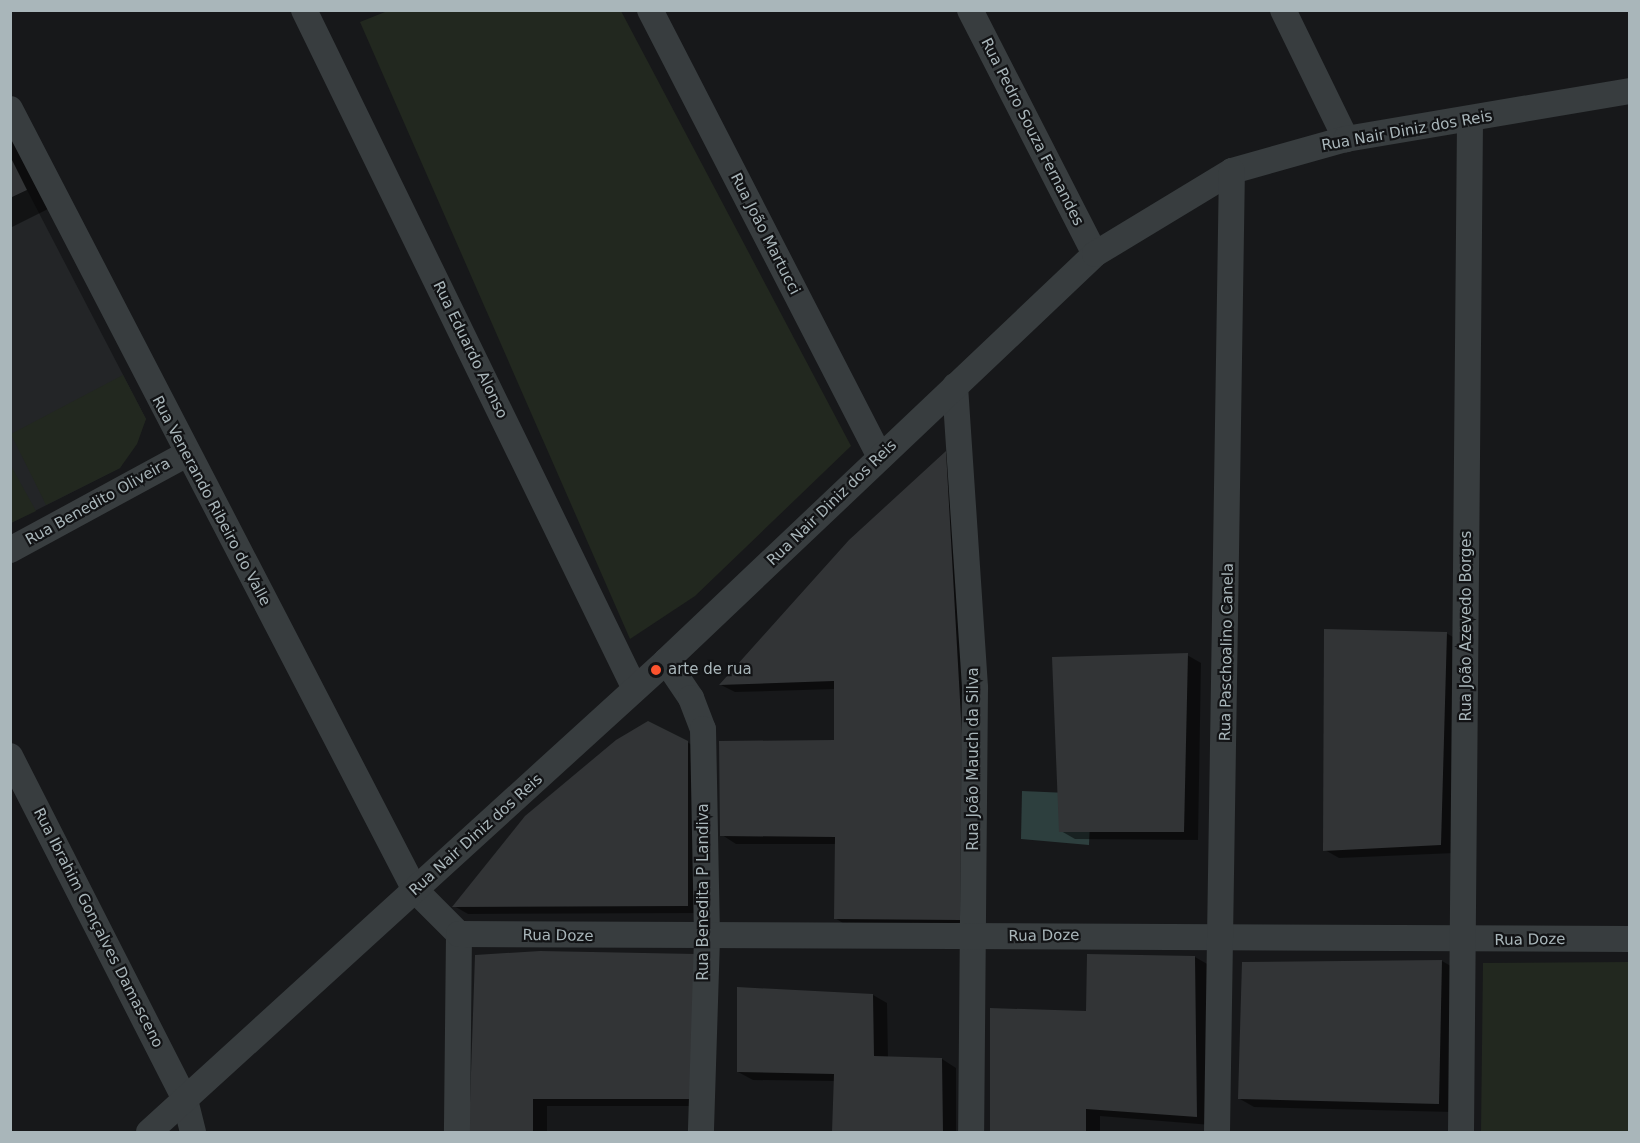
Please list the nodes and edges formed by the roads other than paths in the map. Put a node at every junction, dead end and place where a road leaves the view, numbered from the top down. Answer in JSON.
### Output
{"nodes":[{"id":1,"x":650,"y":10,"type":"edge"},
{"id":2,"x":970,"y":10,"type":"edge"},
{"id":3,"x":1283,"y":10,"type":"edge"},
{"id":4,"x":306,"y":11,"type":"edge"},
{"id":5,"x":1629,"y":91,"type":"edge"},
{"id":6,"x":10,"y":109,"type":"edge"},
{"id":7,"x":1470,"y":120,"type":"junction"},
{"id":8,"x":1346,"y":139,"type":"junction"},
{"id":9,"x":1232,"y":171,"type":"junction"},
{"id":10,"x":1095,"y":254,"type":"junction"},
{"id":11,"x":955,"y":386,"type":"junction"},
{"id":12,"x":185,"y":455,"type":"junction"},
{"id":13,"x":880,"y":457,"type":"junction"},
{"id":14,"x":10,"y":550,"type":"edge"},
{"id":15,"x":666,"y":661,"type":"junction"},
{"id":16,"x":635,"y":689,"type":"junction"},
{"id":17,"x":10,"y":756,"type":"edge"},
{"id":18,"x":415,"y":890,"type":"junction"},
{"id":19,"x":459,"y":934,"type":"junction"},
{"id":20,"x":1222,"y":934,"type":"junction"},
{"id":21,"x":975,"y":937,"type":"junction"},
{"id":22,"x":707,"y":938,"type":"junction"},
{"id":23,"x":1629,"y":939,"type":"edge"},
{"id":24,"x":1465,"y":941,"type":"junction"},
{"id":25,"x":185,"y":1100,"type":"junction"},
{"id":26,"x":149,"y":1132,"type":"edge"},
{"id":27,"x":193,"y":1132,"type":"edge"},
{"id":28,"x":457,"y":1132,"type":"edge"},
{"id":29,"x":701,"y":1132,"type":"edge"},
{"id":30,"x":971,"y":1132,"type":"edge"},
{"id":31,"x":1217,"y":1132,"type":"edge"},
{"id":32,"x":1461,"y":1132,"type":"edge"}],
"edges":[{"from":1,"to":13,"type":"street","name":"Rua João Martucci"},
{"from":2,"to":10,"type":"street","name":"Rua Pedro Souza Fernandes"},
{"from":3,"to":8,"type":"street"},
{"from":4,"to":16,"type":"street","name":"Rua Eduardo Alonso"},
{"from":5,"to":7,"type":"street","name":"Rua Nair Diniz dos Reis"},
{"from":6,"to":12,"type":"street","name":"Rua Venerando Ribeiro do Valle"},
{"from":7,"to":8,"type":"street","name":"Rua Nair Diniz dos Reis"},
{"from":7,"to":24,"type":"street","name":"Rua João Azevedo Borges"},
{"from":8,"to":9,"type":"street","name":"Rua Nair Diniz dos Reis"},
{"from":9,"to":10,"type":"street","name":"Rua Nair Diniz dos Reis"},
{"from":9,"to":20,"type":"street","name":"Rua Paschoalino Canela"},
{"from":10,"to":11,"type":"street","name":"Rua Nair Diniz dos Reis"},
{"from":11,"to":13,"type":"street","name":"Rua Nair Diniz dos Reis"},
{"from":11,"to":21,"type":"street","name":"Rua João Mauch da Silva"},
{"from":12,"to":14,"type":"street","name":"Rua Benedito Oliveira"},
{"from":12,"to":18,"type":"street","name":"Rua Venerando Ribeiro do Valle"},
{"from":13,"to":15,"type":"street","name":"Rua Nair Diniz dos Reis"},
{"from":15,"to":16,"type":"street","name":"Rua Nair Diniz dos Reis"},
{"from":15,"to":22,"type":"street","name":"Rua Benedita P Landiva"},
{"from":16,"to":18,"type":"street","name":"Rua Nair Diniz dos Reis"},
{"from":17,"to":25,"type":"street","name":"Rua Ibrahim Gonçalves Damasceno"},
{"from":18,"to":19,"type":"street","name":"Rua Venerando Ribeiro do Valle"},
{"from":18,"to":25,"type":"street","name":"Rua Nair Diniz dos Reis"},
{"from":19,"to":22,"type":"street","name":"Rua Doze"},
{"from":19,"to":28,"type":"street"},
{"from":20,"to":21,"type":"street","name":"Rua Doze"},
{"from":20,"to":24,"type":"street","name":"Rua Doze"},
{"from":20,"to":31,"type":"street","name":"Rua Paschoalino Canela"},
{"from":21,"to":22,"type":"street","name":"Rua Doze"},
{"from":21,"to":30,"type":"street","name":"Rua João Mauch da Silva"},
{"from":22,"to":29,"type":"street","name":"Rua Benedita P Landiva"},
{"from":23,"to":24,"type":"street","name":"Rua Doze"},
{"from":24,"to":32,"type":"street","name":"Rua João Azevedo Borges"},
{"from":25,"to":26,"type":"street","name":"Rua Nair Diniz dos Reis"},
{"from":25,"to":27,"type":"street","name":"Rua Ibrahim Gonçalves Damasceno"}]}
